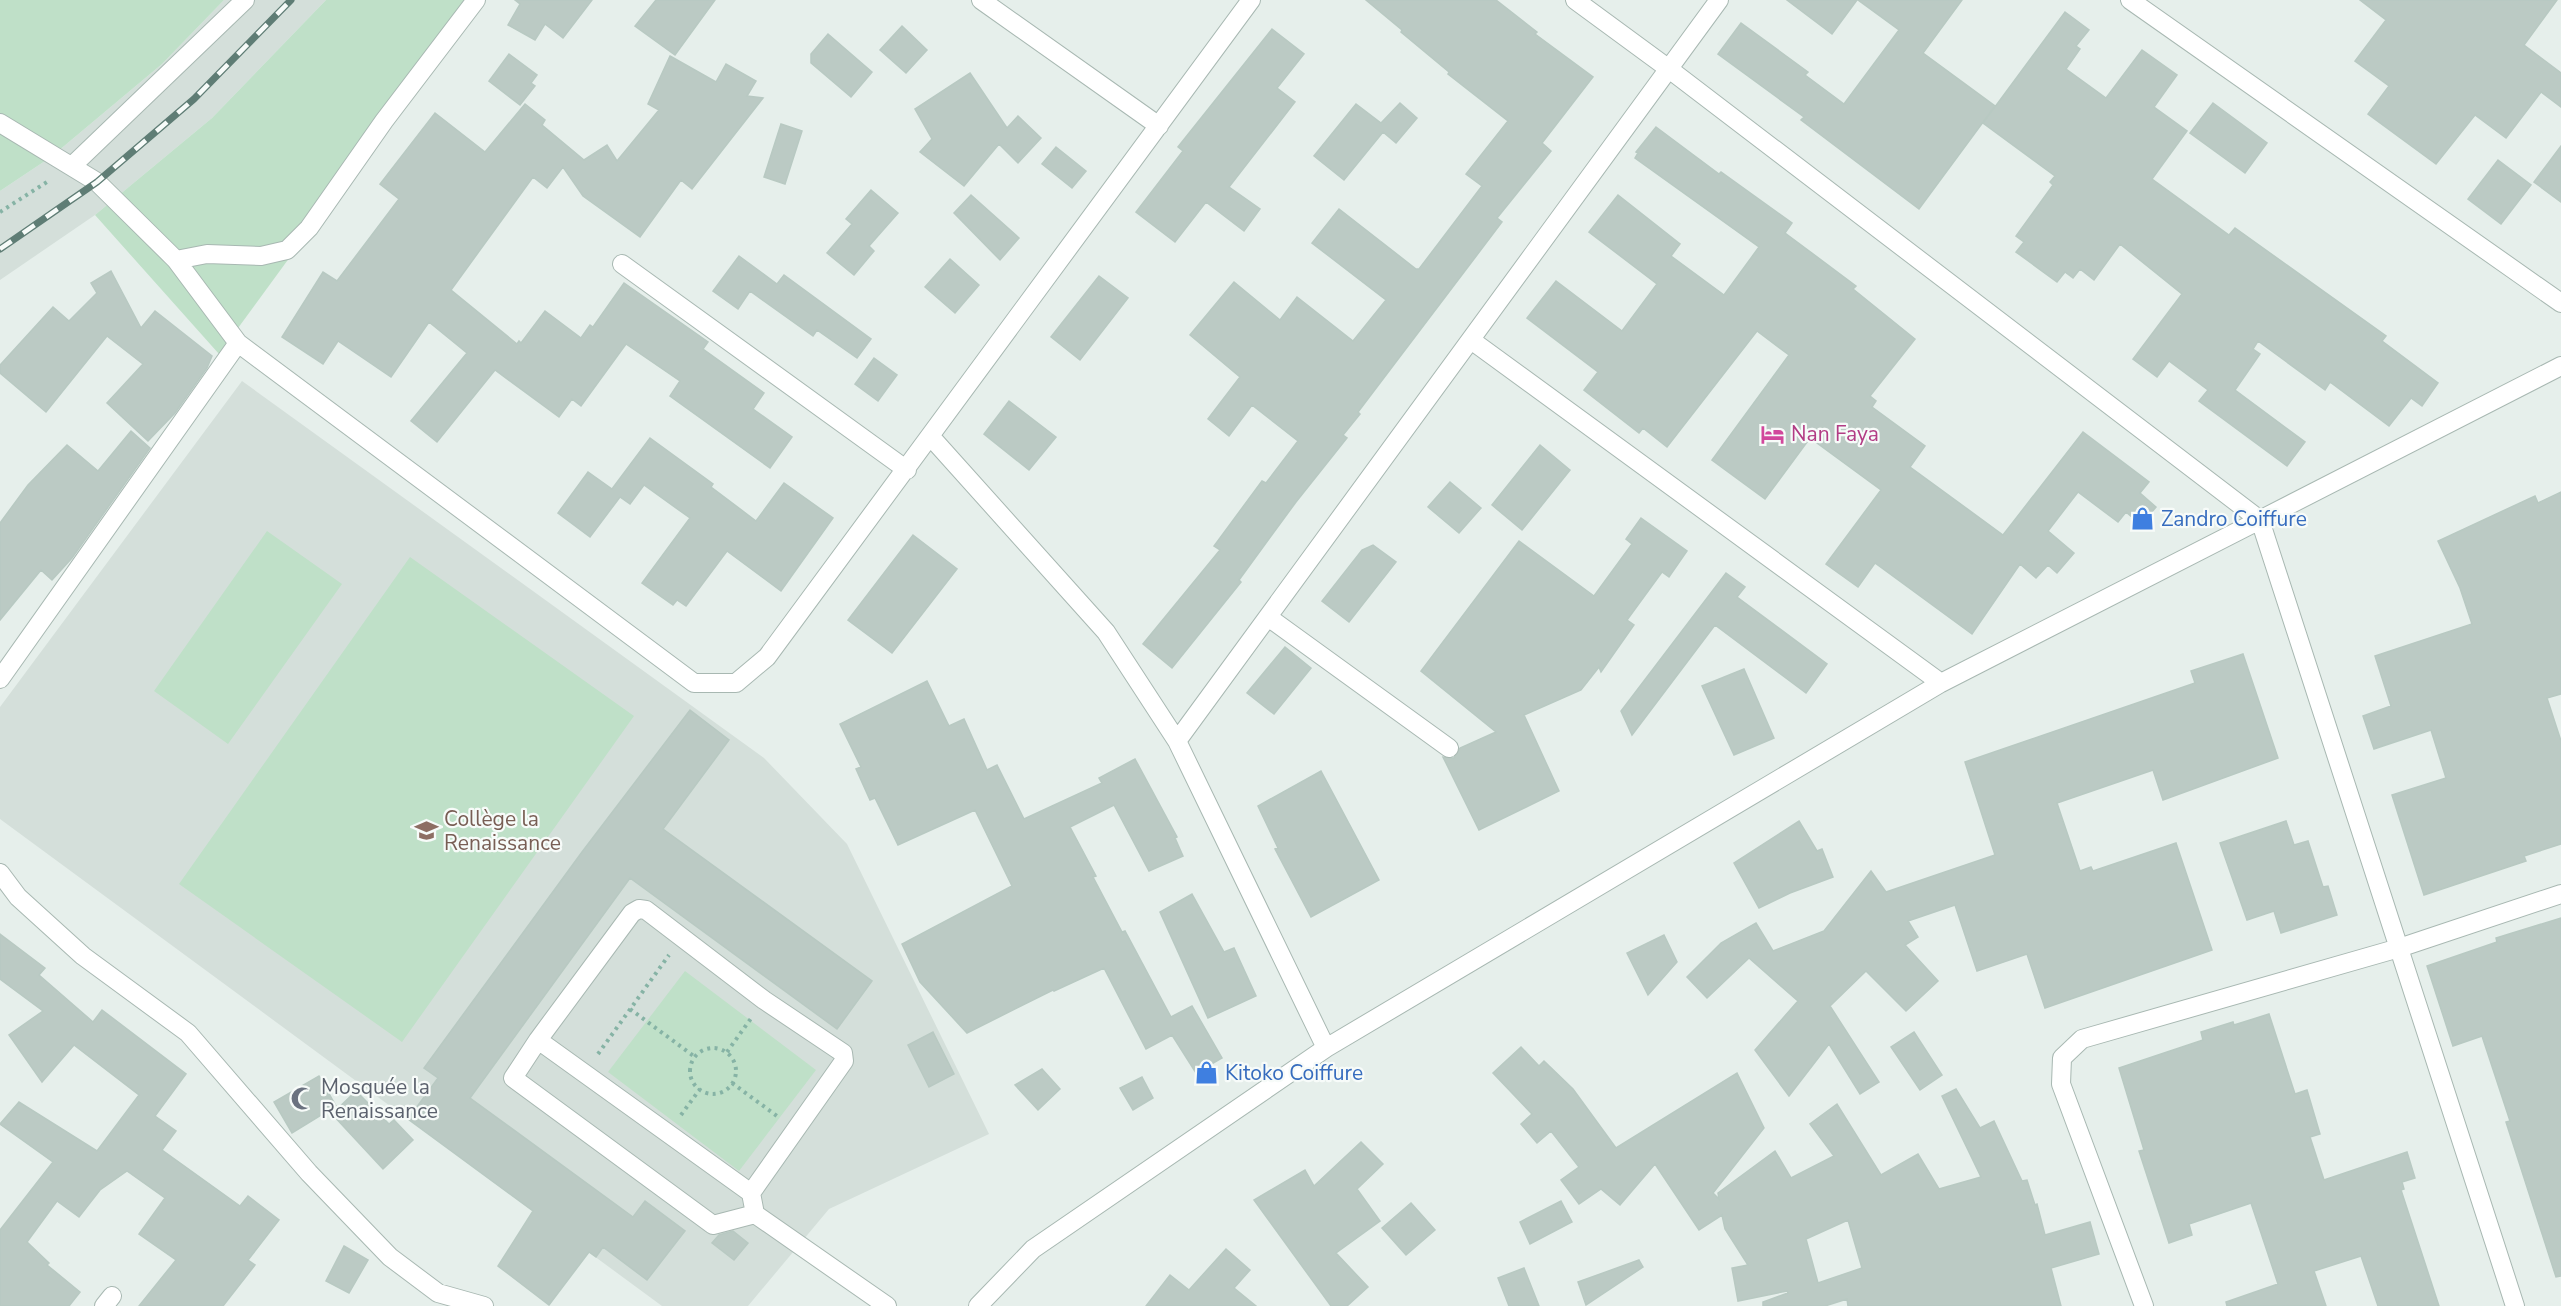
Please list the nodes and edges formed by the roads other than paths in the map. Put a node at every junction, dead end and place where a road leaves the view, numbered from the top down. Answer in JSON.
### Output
{"nodes":[{"id":1,"x":245,"y":0,"type":"edge"},
{"id":2,"x":476,"y":0,"type":"edge"},
{"id":3,"x":981,"y":0,"type":"edge"},
{"id":4,"x":1251,"y":0,"type":"edge"},
{"id":5,"x":1575,"y":0,"type":"edge"},
{"id":6,"x":1719,"y":0,"type":"edge"},
{"id":7,"x":2130,"y":0,"type":"edge"},
{"id":8,"x":1669,"y":69,"type":"junction"},
{"id":9,"x":0,"y":123,"type":"edge"},
{"id":10,"x":1159,"y":126,"type":"junction"},
{"id":11,"x":72,"y":166,"type":"junction"},
{"id":12,"x":176,"y":260,"type":"junction"},
{"id":13,"x":622,"y":264,"type":"dead end"},
{"id":14,"x":2561,"y":303,"type":"edge"},
{"id":15,"x":1471,"y":340,"type":"junction"},
{"id":16,"x":238,"y":344,"type":"junction"},
{"id":17,"x":2561,"y":366,"type":"edge"},
{"id":18,"x":931,"y":437,"type":"junction"},
{"id":19,"x":906,"y":470,"type":"junction"},
{"id":20,"x":2260,"y":520,"type":"junction"},
{"id":21,"x":1268,"y":617,"type":"junction"},
{"id":22,"x":0,"y":678,"type":"edge"},
{"id":23,"x":1941,"y":683,"type":"junction"},
{"id":24,"x":1177,"y":741,"type":"junction"},
{"id":25,"x":1449,"y":748,"type":"dead end"},
{"id":26,"x":0,"y":873,"type":"edge"},
{"id":27,"x":2561,"y":894,"type":"edge"},
{"id":28,"x":2399,"y":948,"type":"junction"},
{"id":29,"x":538,"y":1040,"type":"junction"},
{"id":30,"x":1326,"y":1048,"type":"junction"},
{"id":31,"x":751,"y":1194,"type":"junction"},
{"id":32,"x":756,"y":1214,"type":"junction"},
{"id":33,"x":484,"y":1306,"type":"edge"},
{"id":34,"x":887,"y":1306,"type":"edge"},
{"id":35,"x":978,"y":1306,"type":"edge"},
{"id":36,"x":2144,"y":1306,"type":"edge"},
{"id":37,"x":2515,"y":1306,"type":"edge"}],
"edges":[{"from":1,"to":11,"type":"street"},
{"from":2,"to":12,"type":"street"},
{"from":3,"to":10,"type":"street"},
{"from":4,"to":10,"type":"street"},
{"from":5,"to":8,"type":"street"},
{"from":6,"to":8,"type":"street"},
{"from":7,"to":14,"type":"street"},
{"from":8,"to":15,"type":"street"},
{"from":8,"to":20,"type":"street"},
{"from":9,"to":11,"type":"street"},
{"from":10,"to":18,"type":"street"},
{"from":11,"to":12,"type":"street"},
{"from":12,"to":16,"type":"street"},
{"from":13,"to":19,"type":"street"},
{"from":15,"to":21,"type":"street"},
{"from":15,"to":23,"type":"street"},
{"from":16,"to":19,"type":"street"},
{"from":16,"to":22,"type":"street"},
{"from":17,"to":20,"type":"street"},
{"from":18,"to":19,"type":"street"},
{"from":18,"to":24,"type":"street"},
{"from":20,"to":23,"type":"street"},
{"from":20,"to":28,"type":"street"},
{"from":21,"to":24,"type":"street"},
{"from":21,"to":25,"type":"street"},
{"from":23,"to":30,"type":"street"},
{"from":24,"to":30,"type":"street"},
{"from":26,"to":33,"type":"street"},
{"from":27,"to":28,"type":"street"},
{"from":28,"to":36,"type":"street"},
{"from":28,"to":37,"type":"street"},
{"from":29,"to":31,"type":"street"},
{"from":29,"to":31,"type":"street"},
{"from":29,"to":32,"type":"street"},
{"from":30,"to":35,"type":"street"},
{"from":31,"to":32,"type":"street"},
{"from":32,"to":34,"type":"street"}]}
